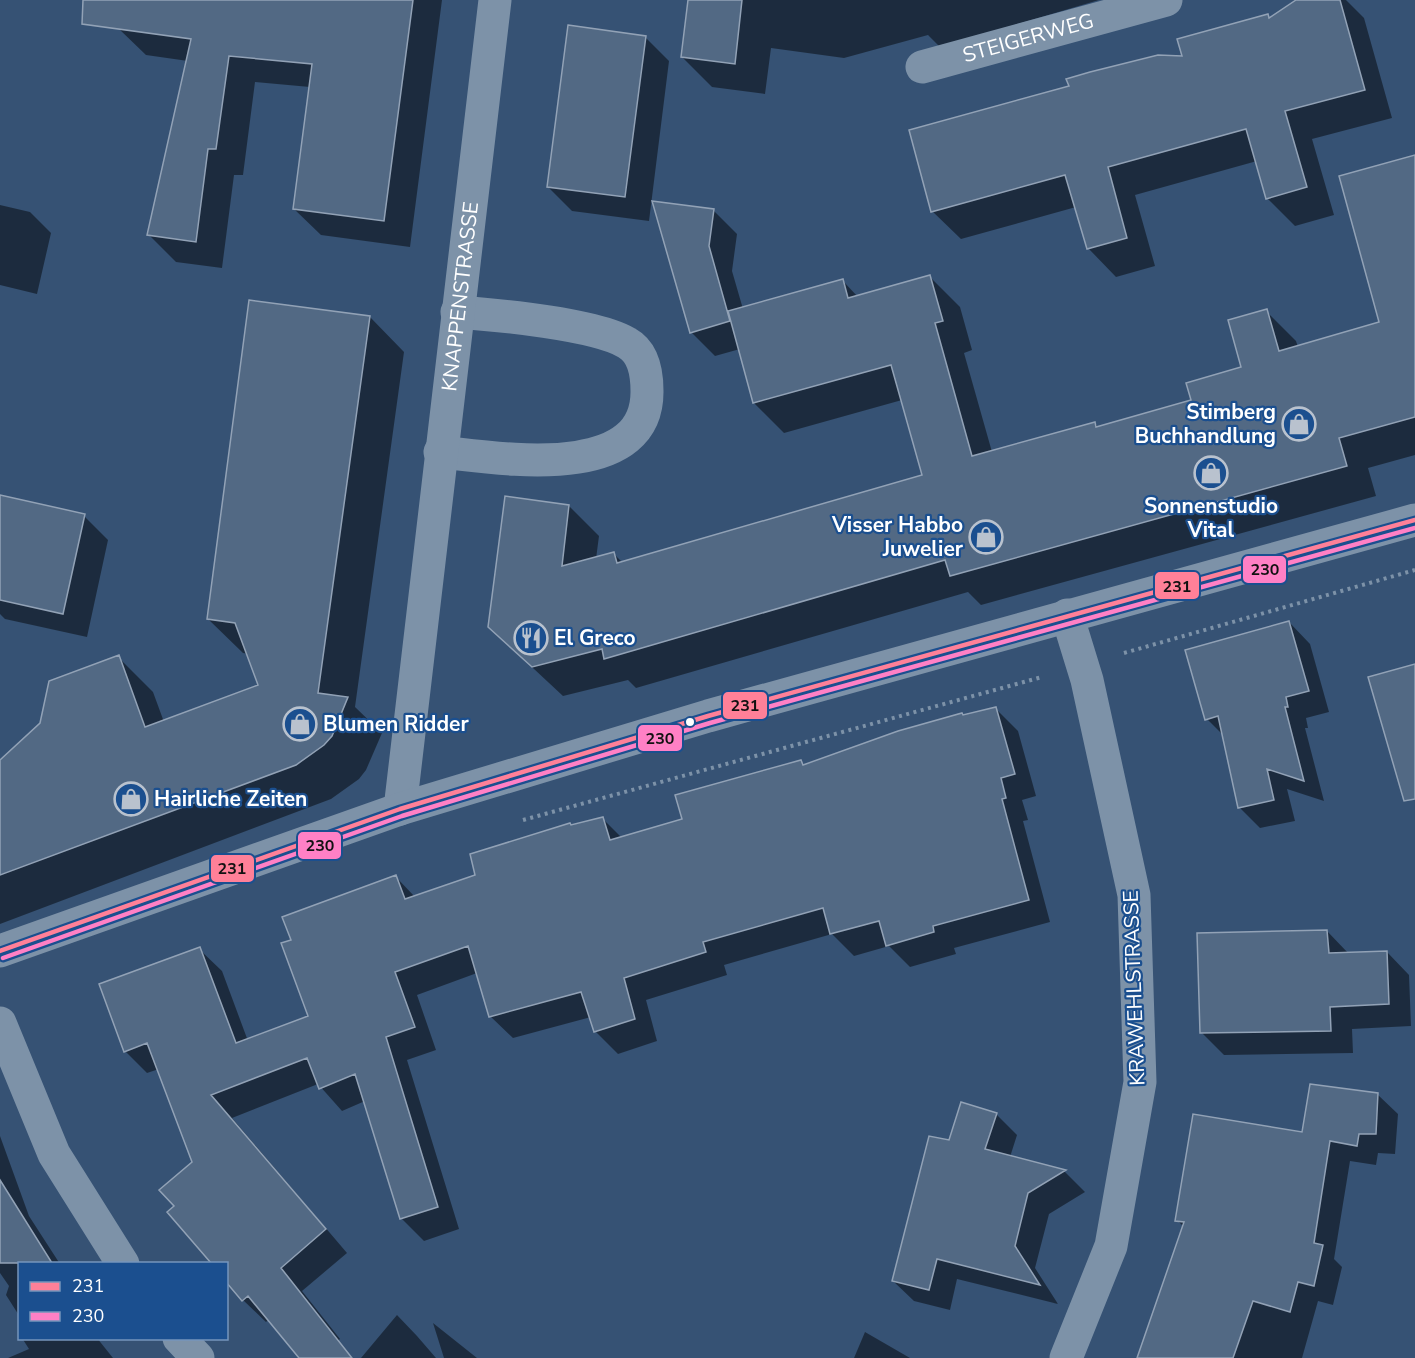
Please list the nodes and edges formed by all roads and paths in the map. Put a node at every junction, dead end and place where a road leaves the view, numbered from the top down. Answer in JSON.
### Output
{"nodes":[{"id":1,"x":495,"y":0,"type":"edge"},
{"id":2,"x":1166,"y":0,"type":"edge"},
{"id":3,"x":922,"y":67,"type":"dead end"},
{"id":4,"x":457,"y":312,"type":"junction"},
{"id":5,"x":440,"y":452,"type":"junction"},
{"id":6,"x":1415,"y":520,"type":"edge"},
{"id":7,"x":1415,"y":570,"type":"edge"},
{"id":8,"x":1067,"y":615,"type":"junction"},
{"id":9,"x":1083,"y":665,"type":"junction"},
{"id":10,"x":400,"y":809,"type":"junction"},
{"id":11,"x":521,"y":820,"type":"dead end"},
{"id":12,"x":0,"y":951,"type":"edge"},
{"id":13,"x":0,"y":1023,"type":"edge"},
{"id":14,"x":122,"y":1262,"type":"edge"},
{"id":15,"x":181,"y":1340,"type":"edge"},
{"id":16,"x":198,"y":1358,"type":"edge"},
{"id":17,"x":1066,"y":1358,"type":"edge"}],
"edges":[{"from":1,"to":4,"type":"street","name":"KNAPPENSTRASSE"},
{"from":2,"to":3,"type":"street","name":"STEIGERWEG"},
{"from":4,"to":5,"type":"street","name":"KNAPPENSTRASSE"},
{"from":4,"to":5,"type":"street"},
{"from":5,"to":10,"type":"street","name":"KNAPPENSTRASSE"},
{"from":6,"to":8,"type":"street"},
{"from":7,"to":9,"type":"path"},
{"from":8,"to":9,"type":"street","name":"KRAWEHLSTRASSE"},
{"from":8,"to":10,"type":"street"},
{"from":9,"to":11,"type":"path"},
{"from":9,"to":17,"type":"street","name":"KRAWEHLSTRASSE"},
{"from":10,"to":12,"type":"street"},
{"from":13,"to":14,"type":"street"},
{"from":15,"to":16,"type":"street"}]}
